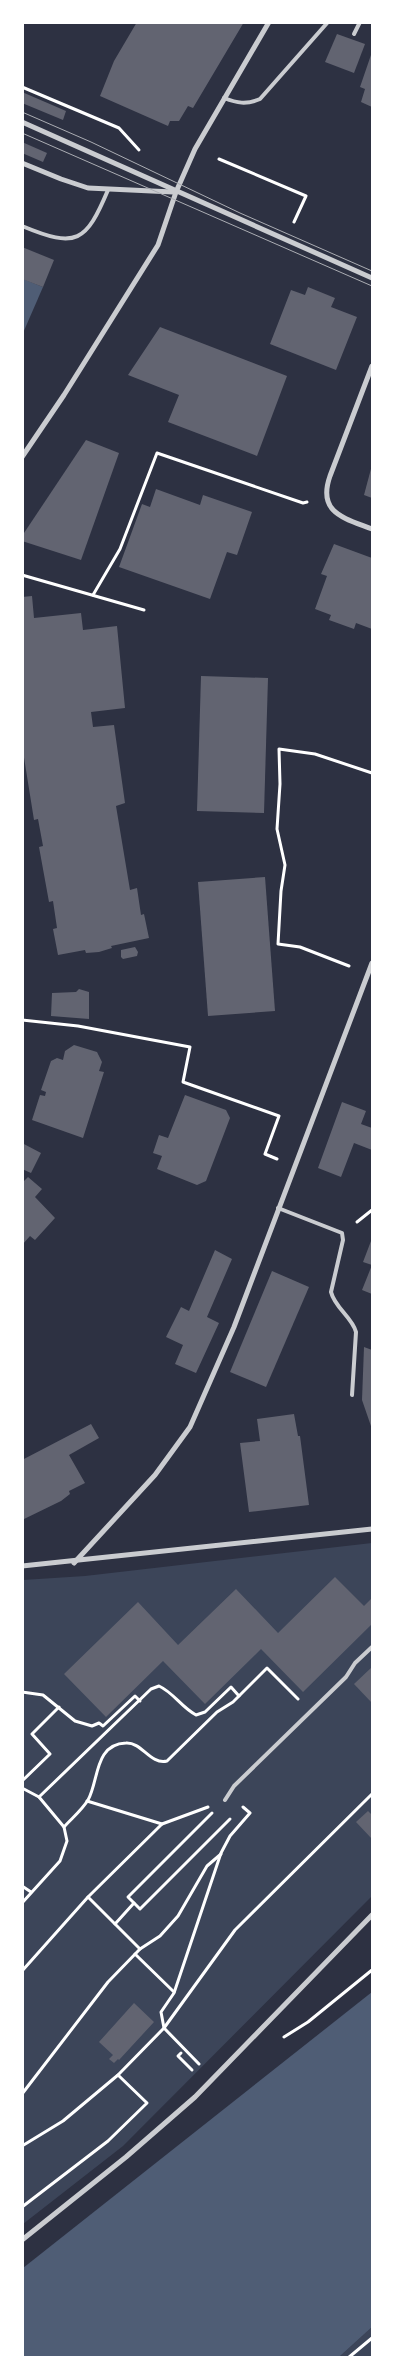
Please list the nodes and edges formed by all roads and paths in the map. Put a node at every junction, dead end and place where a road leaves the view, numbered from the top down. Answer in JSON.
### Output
{"nodes":[{"id":1,"x":269,"y":22,"type":"edge"},
{"id":2,"x":328,"y":22,"type":"edge"},
{"id":3,"x":360,"y":22,"type":"edge"},
{"id":4,"x":354,"y":34,"type":"dead end"},
{"id":5,"x":22,"y":87,"type":"edge"},
{"id":6,"x":224,"y":98,"type":"junction"},
{"id":7,"x":22,"y":122,"type":"edge"},
{"id":8,"x":143,"y":155,"type":"dead end"},
{"id":9,"x":219,"y":160,"type":"dead end"},
{"id":10,"x":22,"y":163,"type":"edge"},
{"id":11,"x":108,"y":190,"type":"junction"},
{"id":12,"x":176,"y":192,"type":"junction"},
{"id":13,"x":302,"y":205,"type":"dead end"},
{"id":14,"x":22,"y":226,"type":"edge"},
{"id":15,"x":372,"y":278,"type":"edge"},
{"id":16,"x":372,"y":366,"type":"edge"},
{"id":17,"x":22,"y":457,"type":"edge"},
{"id":18,"x":303,"y":503,"type":"dead end"},
{"id":19,"x":372,"y":529,"type":"edge"},
{"id":20,"x":22,"y":575,"type":"edge"},
{"id":21,"x":92,"y":595,"type":"junction"},
{"id":22,"x":144,"y":610,"type":"dead end"},
{"id":23,"x":372,"y":773,"type":"edge"},
{"id":24,"x":372,"y":963,"type":"edge"},
{"id":25,"x":344,"y":964,"type":"dead end"},
{"id":26,"x":22,"y":1020,"type":"edge"},
{"id":27,"x":268,"y":1146,"type":"dead end"},
{"id":28,"x":278,"y":1208,"type":"junction"},
{"id":29,"x":352,"y":1395,"type":"dead end"},
{"id":30,"x":372,"y":1529,"type":"edge"},
{"id":31,"x":74,"y":1562,"type":"junction"},
{"id":32,"x":22,"y":1566,"type":"edge"},
{"id":33,"x":372,"y":1646,"type":"edge"},
{"id":34,"x":22,"y":1692,"type":"edge"},
{"id":35,"x":239,"y":1696,"type":"junction"},
{"id":36,"x":140,"y":1701,"type":"junction"},
{"id":37,"x":302,"y":1703,"type":"dead end"},
{"id":38,"x":59,"y":1707,"type":"junction"},
{"id":39,"x":22,"y":1781,"type":"edge"},
{"id":40,"x":22,"y":1788,"type":"edge"},
{"id":41,"x":372,"y":1794,"type":"edge"},
{"id":42,"x":39,"y":1797,"type":"junction"},
{"id":43,"x":225,"y":1800,"type":"junction"},
{"id":44,"x":87,"y":1801,"type":"junction"},
{"id":45,"x":162,"y":1824,"type":"junction"},
{"id":46,"x":64,"y":1826,"type":"junction"},
{"id":47,"x":222,"y":1853,"type":"junction"},
{"id":48,"x":22,"y":1886,"type":"edge"},
{"id":49,"x":31,"y":1892,"type":"junction"},
{"id":50,"x":88,"y":1897,"type":"junction"},
{"id":51,"x":22,"y":1903,"type":"edge"},
{"id":52,"x":134,"y":1903,"type":"junction"},
{"id":53,"x":372,"y":1915,"type":"edge"},
{"id":54,"x":115,"y":1924,"type":"junction"},
{"id":55,"x":140,"y":1949,"type":"junction"},
{"id":56,"x":135,"y":1954,"type":"junction"},
{"id":57,"x":372,"y":1970,"type":"edge"},
{"id":58,"x":22,"y":1971,"type":"edge"},
{"id":59,"x":174,"y":1993,"type":"junction"},
{"id":60,"x":164,"y":2028,"type":"junction"},
{"id":61,"x":276,"y":2042,"type":"dead end"},
{"id":62,"x":181,"y":2053,"type":"dead end"},
{"id":63,"x":198,"y":2061,"type":"dead end"},
{"id":64,"x":190,"y":2069,"type":"dead end"},
{"id":65,"x":118,"y":2075,"type":"junction"},
{"id":66,"x":22,"y":2094,"type":"edge"},
{"id":67,"x":22,"y":2146,"type":"edge"},
{"id":68,"x":22,"y":2207,"type":"edge"},
{"id":69,"x":22,"y":2240,"type":"edge"},
{"id":70,"x":372,"y":2338,"type":"edge"},
{"id":71,"x":348,"y":2358,"type":"edge"}],
"edges":[{"from":1,"to":6,"type":"street"},
{"from":2,"to":6,"type":"lane"},
{"from":3,"to":4,"type":"lane"},
{"from":5,"to":8,"type":"path"},
{"from":6,"to":12,"type":"street"},
{"from":7,"to":12,"type":"street"},
{"from":9,"to":13,"type":"path"},
{"from":10,"to":11,"type":"street"},
{"from":11,"to":12,"type":"street"},
{"from":11,"to":14,"type":"lane"},
{"from":12,"to":15,"type":"street"},
{"from":12,"to":17,"type":"street"},
{"from":16,"to":19,"type":"street"},
{"from":18,"to":21,"type":"path"},
{"from":20,"to":21,"type":"path"},
{"from":21,"to":22,"type":"path"},
{"from":23,"to":25,"type":"path"},
{"from":24,"to":28,"type":"street"},
{"from":26,"to":27,"type":"path"},
{"from":28,"to":29,"type":"lane"},
{"from":28,"to":31,"type":"street"},
{"from":30,"to":31,"type":"street"},
{"from":31,"to":32,"type":"street"},
{"from":33,"to":43,"type":"lane"},
{"from":34,"to":38,"type":"path"},
{"from":35,"to":36,"type":"path"},
{"from":35,"to":37,"type":"path"},
{"from":35,"to":44,"type":"path"},
{"from":36,"to":38,"type":"path"},
{"from":36,"to":42,"type":"path"},
{"from":38,"to":39,"type":"path"},
{"from":40,"to":42,"type":"path"},
{"from":41,"to":60,"type":"path"},
{"from":42,"to":46,"type":"path"},
{"from":43,"to":45,"type":"path"},
{"from":43,"to":52,"type":"path"},
{"from":44,"to":45,"type":"path"},
{"from":44,"to":46,"type":"path"},
{"from":45,"to":50,"type":"path"},
{"from":46,"to":49,"type":"path"},
{"from":47,"to":52,"type":"path"},
{"from":47,"to":55,"type":"path"},
{"from":47,"to":59,"type":"path"},
{"from":48,"to":49,"type":"path"},
{"from":49,"to":51,"type":"path"},
{"from":50,"to":54,"type":"path"},
{"from":50,"to":58,"type":"path"},
{"from":52,"to":54,"type":"path"},
{"from":53,"to":69,"type":"street"},
{"from":54,"to":55,"type":"path"},
{"from":55,"to":56,"type":"path"},
{"from":56,"to":59,"type":"path"},
{"from":56,"to":66,"type":"path"},
{"from":57,"to":61,"type":"path"},
{"from":59,"to":60,"type":"path"},
{"from":60,"to":63,"type":"path"},
{"from":60,"to":65,"type":"path"},
{"from":62,"to":64,"type":"path"},
{"from":65,"to":67,"type":"path"},
{"from":65,"to":68,"type":"path"},
{"from":70,"to":71,"type":"path"}]}
